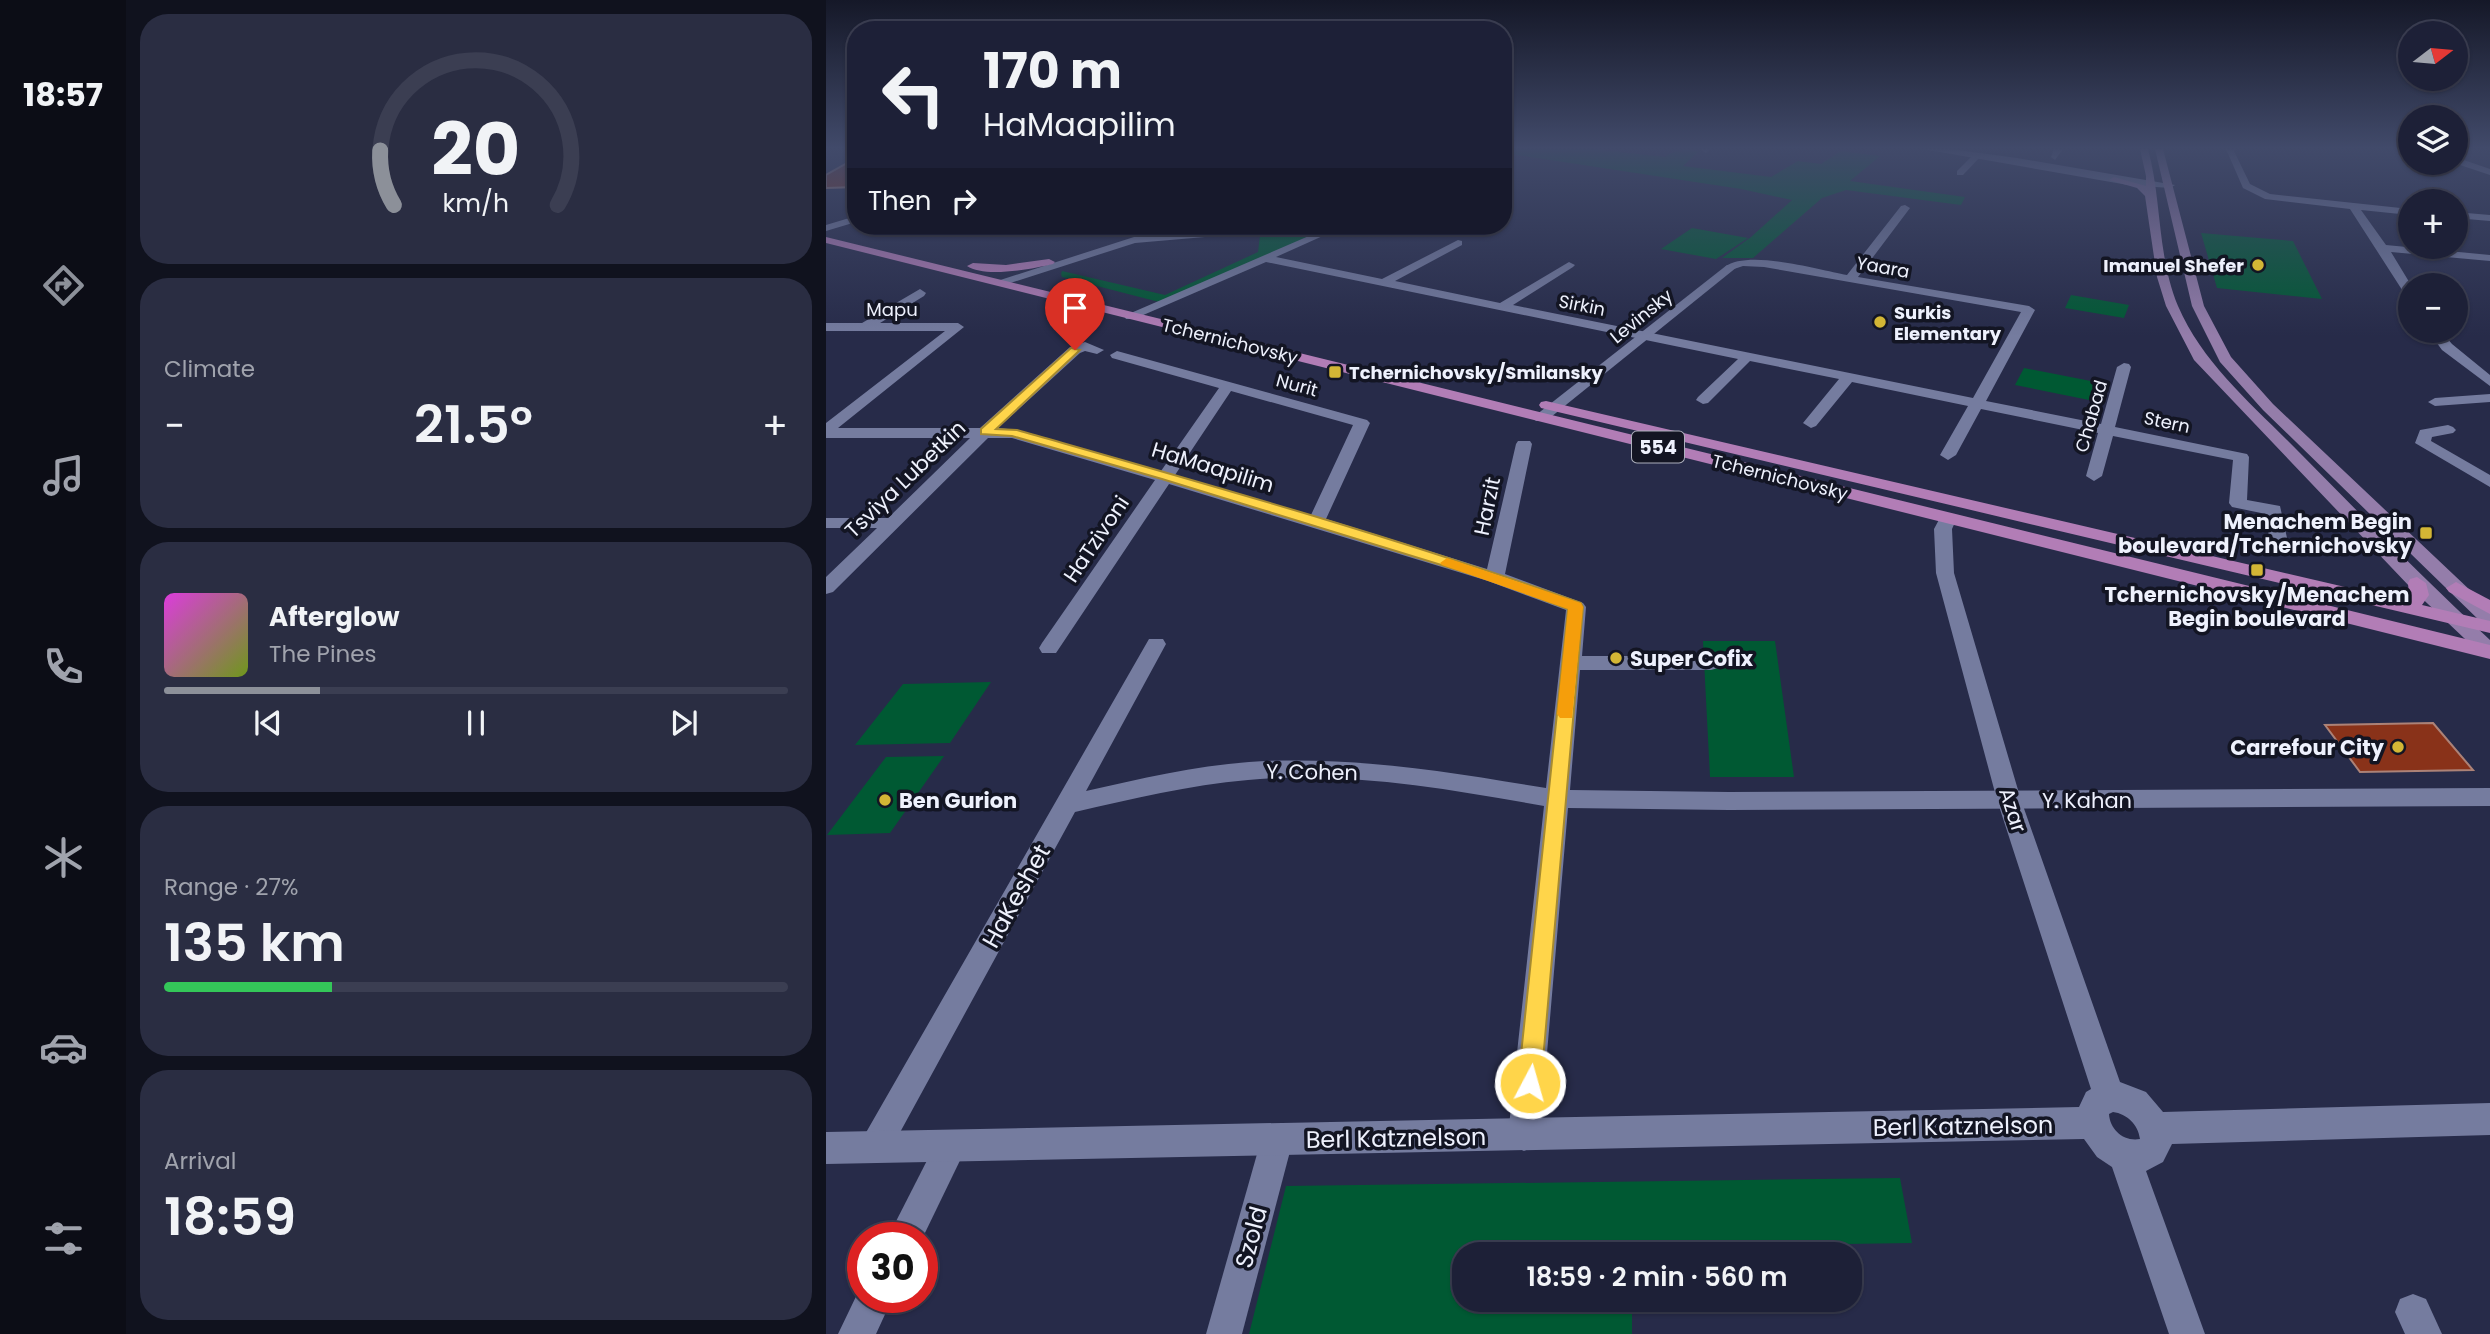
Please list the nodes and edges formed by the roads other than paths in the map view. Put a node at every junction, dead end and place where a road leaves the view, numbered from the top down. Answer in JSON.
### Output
{"nodes":[{"id":1,"x":1902,"y":211,"type":"edge"},
{"id":2,"x":2155,"y":211,"type":"edge"},
{"id":3,"x":2176,"y":211,"type":"edge"},
{"id":4,"x":2357,"y":211,"type":"edge"},
{"id":5,"x":2468,"y":216,"type":"edge"},
{"id":6,"x":2490,"y":218,"type":"edge"},
{"id":7,"x":847,"y":219,"type":"edge"},
{"id":8,"x":826,"y":227,"type":"edge"},
{"id":9,"x":847,"y":233,"type":"edge"},
{"id":10,"x":856,"y":235,"type":"edge"},
{"id":11,"x":1118,"y":235,"type":"edge"},
{"id":12,"x":1208,"y":235,"type":"edge"},
{"id":13,"x":1318,"y":235,"type":"edge"},
{"id":14,"x":831,"y":242,"type":"edge"},
{"id":15,"x":1458,"y":243,"type":"dead end"},
{"id":16,"x":2384,"y":248,"type":"junction"},
{"id":17,"x":1263,"y":258,"type":"junction"},
{"id":18,"x":2490,"y":258,"type":"edge"},
{"id":19,"x":1053,"y":263,"type":"junction"},
{"id":20,"x":1569,"y":265,"type":"dead end"},
{"id":21,"x":973,"y":266,"type":"junction"},
{"id":22,"x":1731,"y":267,"type":"joint"},
{"id":23,"x":2398,"y":273,"type":"edge"},
{"id":24,"x":1009,"y":278,"type":"junction"},
{"id":25,"x":1850,"y":279,"type":"junction"},
{"id":26,"x":1383,"y":283,"type":"junction"},
{"id":27,"x":1052,"y":285,"type":"junction"},
{"id":28,"x":920,"y":293,"type":"dead end"},
{"id":29,"x":1502,"y":307,"type":"junction"},
{"id":30,"x":1148,"y":308,"type":"junction"},
{"id":31,"x":1130,"y":316,"type":"junction"},
{"id":32,"x":826,"y":327,"type":"edge"},
{"id":33,"x":864,"y":327,"type":"junction"},
{"id":34,"x":1645,"y":335,"type":"junction"},
{"id":35,"x":2444,"y":343,"type":"edge"},
{"id":36,"x":1097,"y":350,"type":"dead end"},
{"id":37,"x":1117,"y":355,"type":"dead end"},
{"id":38,"x":1748,"y":356,"type":"junction"},
{"id":39,"x":2124,"y":367,"type":"dead end"},
{"id":40,"x":1849,"y":376,"type":"junction"},
{"id":41,"x":2490,"y":382,"type":"edge"},
{"id":42,"x":1227,"y":386,"type":"junction"},
{"id":43,"x":2490,"y":398,"type":"edge"},
{"id":44,"x":1703,"y":400,"type":"dead end"},
{"id":45,"x":1977,"y":402,"type":"junction"},
{"id":46,"x":2435,"y":402,"type":"dead end"},
{"id":47,"x":1555,"y":407,"type":"junction"},
{"id":48,"x":1541,"y":418,"type":"junction"},
{"id":49,"x":1811,"y":423,"type":"dead end"},
{"id":50,"x":2107,"y":429,"type":"junction"},
{"id":51,"x":2448,"y":430,"type":"dead end"},
{"id":52,"x":826,"y":431,"type":"edge"},
{"id":53,"x":985,"y":432,"type":"junction"},
{"id":54,"x":1524,"y":444,"type":"dead end"},
{"id":55,"x":1948,"y":454,"type":"dead end"},
{"id":56,"x":2094,"y":475,"type":"dead end"},
{"id":57,"x":1166,"y":477,"type":"junction"},
{"id":58,"x":2490,"y":482,"type":"edge"},
{"id":59,"x":1948,"y":518,"type":"junction"},
{"id":60,"x":1316,"y":522,"type":"junction"},
{"id":61,"x":826,"y":523,"type":"edge"},
{"id":62,"x":893,"y":523,"type":"junction"},
{"id":63,"x":2278,"y":538,"type":"dead end"},
{"id":64,"x":1495,"y":577,"type":"junction"},
{"id":65,"x":2417,"y":583,"type":"junction"},
{"id":66,"x":826,"y":588,"type":"edge"},
{"id":67,"x":2456,"y":588,"type":"junction"},
{"id":68,"x":2401,"y":607,"type":"junction"},
{"id":69,"x":2490,"y":608,"type":"edge"},
{"id":70,"x":2490,"y":620,"type":"edge"},
{"id":71,"x":2457,"y":621,"type":"junction"},
{"id":72,"x":2490,"y":627,"type":"edge"},
{"id":73,"x":2429,"y":637,"type":"junction"},
{"id":74,"x":1156,"y":644,"type":"dead end"},
{"id":75,"x":1049,"y":648,"type":"dead end"},
{"id":76,"x":2490,"y":652,"type":"edge"},
{"id":77,"x":1570,"y":663,"type":"junction"},
{"id":78,"x":1711,"y":663,"type":"dead end"},
{"id":79,"x":2490,"y":667,"type":"edge"},
{"id":80,"x":2490,"y":797,"type":"edge"},
{"id":81,"x":1559,"y":799,"type":"junction"},
{"id":82,"x":2010,"y":800,"type":"junction"},
{"id":83,"x":1066,"y":805,"type":"junction"},
{"id":84,"x":2101,"y":1110,"type":"junction"},
{"id":85,"x":2490,"y":1118,"type":"edge"},
{"id":86,"x":2155,"y":1128,"type":"junction"},
{"id":87,"x":1524,"y":1135,"type":"junction"},
{"id":88,"x":1277,"y":1140,"type":"junction"},
{"id":89,"x":951,"y":1146,"type":"junction"},
{"id":90,"x":875,"y":1147,"type":"junction"},
{"id":91,"x":826,"y":1148,"type":"edge"},
{"id":92,"x":2124,"y":1155,"type":"junction"},
{"id":93,"x":913,"y":1222,"type":"edge"},
{"id":94,"x":867,"y":1313,"type":"edge"},
{"id":95,"x":856,"y":1334,"type":"edge"},
{"id":96,"x":1224,"y":1334,"type":"edge"},
{"id":97,"x":2187,"y":1334,"type":"edge"}],
"edges":[{"from":1,"to":25,"type":"street"},
{"from":2,"to":65,"type":"main road"},
{"from":3,"to":67,"type":"main road"},
{"from":4,"to":16,"type":"street"},
{"from":5,"to":6,"type":"street"},
{"from":7,"to":8,"type":"street"},
{"from":8,"to":9,"type":"main road","name":"Tchernichovsky","number":"554"},
{"from":10,"to":21,"type":"main road","name":"Tchernichovsky","number":"554"},
{"from":11,"to":19,"type":"street"},
{"from":12,"to":19,"type":"street"},
{"from":13,"to":17,"type":"street"},
{"from":14,"to":24,"type":"main road","name":"Tchernichovsky","number":"554"},
{"from":15,"to":26,"type":"street"},
{"from":16,"to":18,"type":"street"},
{"from":16,"to":23,"type":"street"},
{"from":17,"to":26,"type":"street","name":"Sirkin"},
{"from":17,"to":30,"type":"street"},
{"from":19,"to":21,"type":"main road"},
{"from":19,"to":24,"type":"street"},
{"from":19,"to":27,"type":"main road"},
{"from":20,"to":29,"type":"street"},
{"from":21,"to":24,"type":"main road","name":"Tchernichovsky","number":"554"},
{"from":22,"to":25,"type":"street","name":"Yaara"},
{"from":22,"to":34,"type":"street","name":"Levinsky"},
{"from":24,"to":27,"type":"main road","name":"Tchernichovsky","number":"554"},
{"from":24,"to":31,"type":"main road","name":"Tchernichovsky","number":"554"},
{"from":25,"to":45,"type":"street","name":"Yaara"},
{"from":26,"to":29,"type":"street","name":"Sirkin"},
{"from":27,"to":30,"type":"main road","name":"Tchernichovsky","number":"554"},
{"from":28,"to":33,"type":"street"},
{"from":29,"to":34,"type":"street","name":"Sirkin"},
{"from":30,"to":31,"type":"street"},
{"from":30,"to":47,"type":"main road","name":"Tchernichovsky","number":"554"},
{"from":31,"to":48,"type":"main road","name":"Tchernichovsky","number":"554"},
{"from":32,"to":33,"type":"street","name":"Mapu"},
{"from":33,"to":52,"type":"street","name":"Mapu"},
{"from":34,"to":38,"type":"street","name":"Sirkin"},
{"from":34,"to":47,"type":"street","name":"Levinsky"},
{"from":35,"to":41,"type":"street"},
{"from":36,"to":53,"type":"street","name":"Tsviya Lubetkin"},
{"from":37,"to":42,"type":"street","name":"Nurit"},
{"from":38,"to":40,"type":"street","name":"Sirkin"},
{"from":38,"to":44,"type":"street"},
{"from":39,"to":50,"type":"street","name":"Chabad"},
{"from":40,"to":45,"type":"street","name":"Sirkin"},
{"from":40,"to":49,"type":"street"},
{"from":42,"to":57,"type":"street","name":"HaTzivoni"},
{"from":42,"to":60,"type":"street","name":"Nurit"},
{"from":43,"to":46,"type":"street"},
{"from":45,"to":50,"type":"street","name":"Stern"},
{"from":45,"to":55,"type":"street"},
{"from":47,"to":48,"type":"street","name":"Levinsky"},
{"from":47,"to":68,"type":"main road","name":"Tchernichovsky","number":"554"},
{"from":48,"to":59,"type":"main road","name":"Tchernichovsky","number":"554"},
{"from":50,"to":56,"type":"street","name":"Chabad"},
{"from":50,"to":63,"type":"street","name":"Stern"},
{"from":51,"to":58,"type":"street"},
{"from":52,"to":53,"type":"street","name":"HaMaapilim"},
{"from":53,"to":57,"type":"street","name":"HaMaapilim"},
{"from":53,"to":62,"type":"street","name":"Tsviya Lubetkin"},
{"from":54,"to":64,"type":"street","name":"Harzit"},
{"from":57,"to":60,"type":"street","name":"HaMaapilim"},
{"from":57,"to":75,"type":"street","name":"HaTzivoni"},
{"from":59,"to":73,"type":"main road","name":"Tchernichovsky","number":"554"},
{"from":59,"to":82,"type":"street","name":"Azar"},
{"from":60,"to":64,"type":"street","name":"HaMaapilim"},
{"from":61,"to":62,"type":"street"},
{"from":62,"to":66,"type":"street","name":"Tsviya Lubetkin"},
{"from":64,"to":77,"type":"street","name":"HaMaapilim"},
{"from":65,"to":68,"type":"main road"},
{"from":65,"to":71,"type":"main road"},
{"from":67,"to":69,"type":"main road"},
{"from":67,"to":70,"type":"main road"},
{"from":68,"to":71,"type":"main road","name":"Tchernichovsky","number":"554"},
{"from":71,"to":72,"type":"main road","name":"Tchernichovsky","number":"554"},
{"from":71,"to":76,"type":"main road"},
{"from":73,"to":76,"type":"main road","name":"Tchernichovsky","number":"554"},
{"from":73,"to":79,"type":"main road"},
{"from":74,"to":83,"type":"street","name":"HaKeshet"},
{"from":77,"to":78,"type":"street"},
{"from":77,"to":81,"type":"street"},
{"from":80,"to":82,"type":"street","name":"Y. Kahan"},
{"from":81,"to":82,"type":"street","name":"Y. Kahan"},
{"from":81,"to":83,"type":"street","name":"Y. Cohen"},
{"from":81,"to":87,"type":"street"},
{"from":82,"to":84,"type":"street","name":"Azar"},
{"from":83,"to":90,"type":"street","name":"HaKeshet"},
{"from":84,"to":86,"type":"street"},
{"from":84,"to":87,"type":"street","name":"Berl Katznelson"},
{"from":84,"to":92,"type":"street"},
{"from":85,"to":86,"type":"street"},
{"from":86,"to":92,"type":"street"},
{"from":87,"to":88,"type":"street","name":"Berl Katznelson"},
{"from":88,"to":89,"type":"street","name":"Berl Katznelson"},
{"from":88,"to":96,"type":"street","name":"Szold"},
{"from":89,"to":90,"type":"street","name":"Berl Katznelson"},
{"from":89,"to":93,"type":"street"},
{"from":90,"to":91,"type":"street","name":"Berl Katznelson"},
{"from":92,"to":97,"type":"street"},
{"from":94,"to":95,"type":"street"}]}
